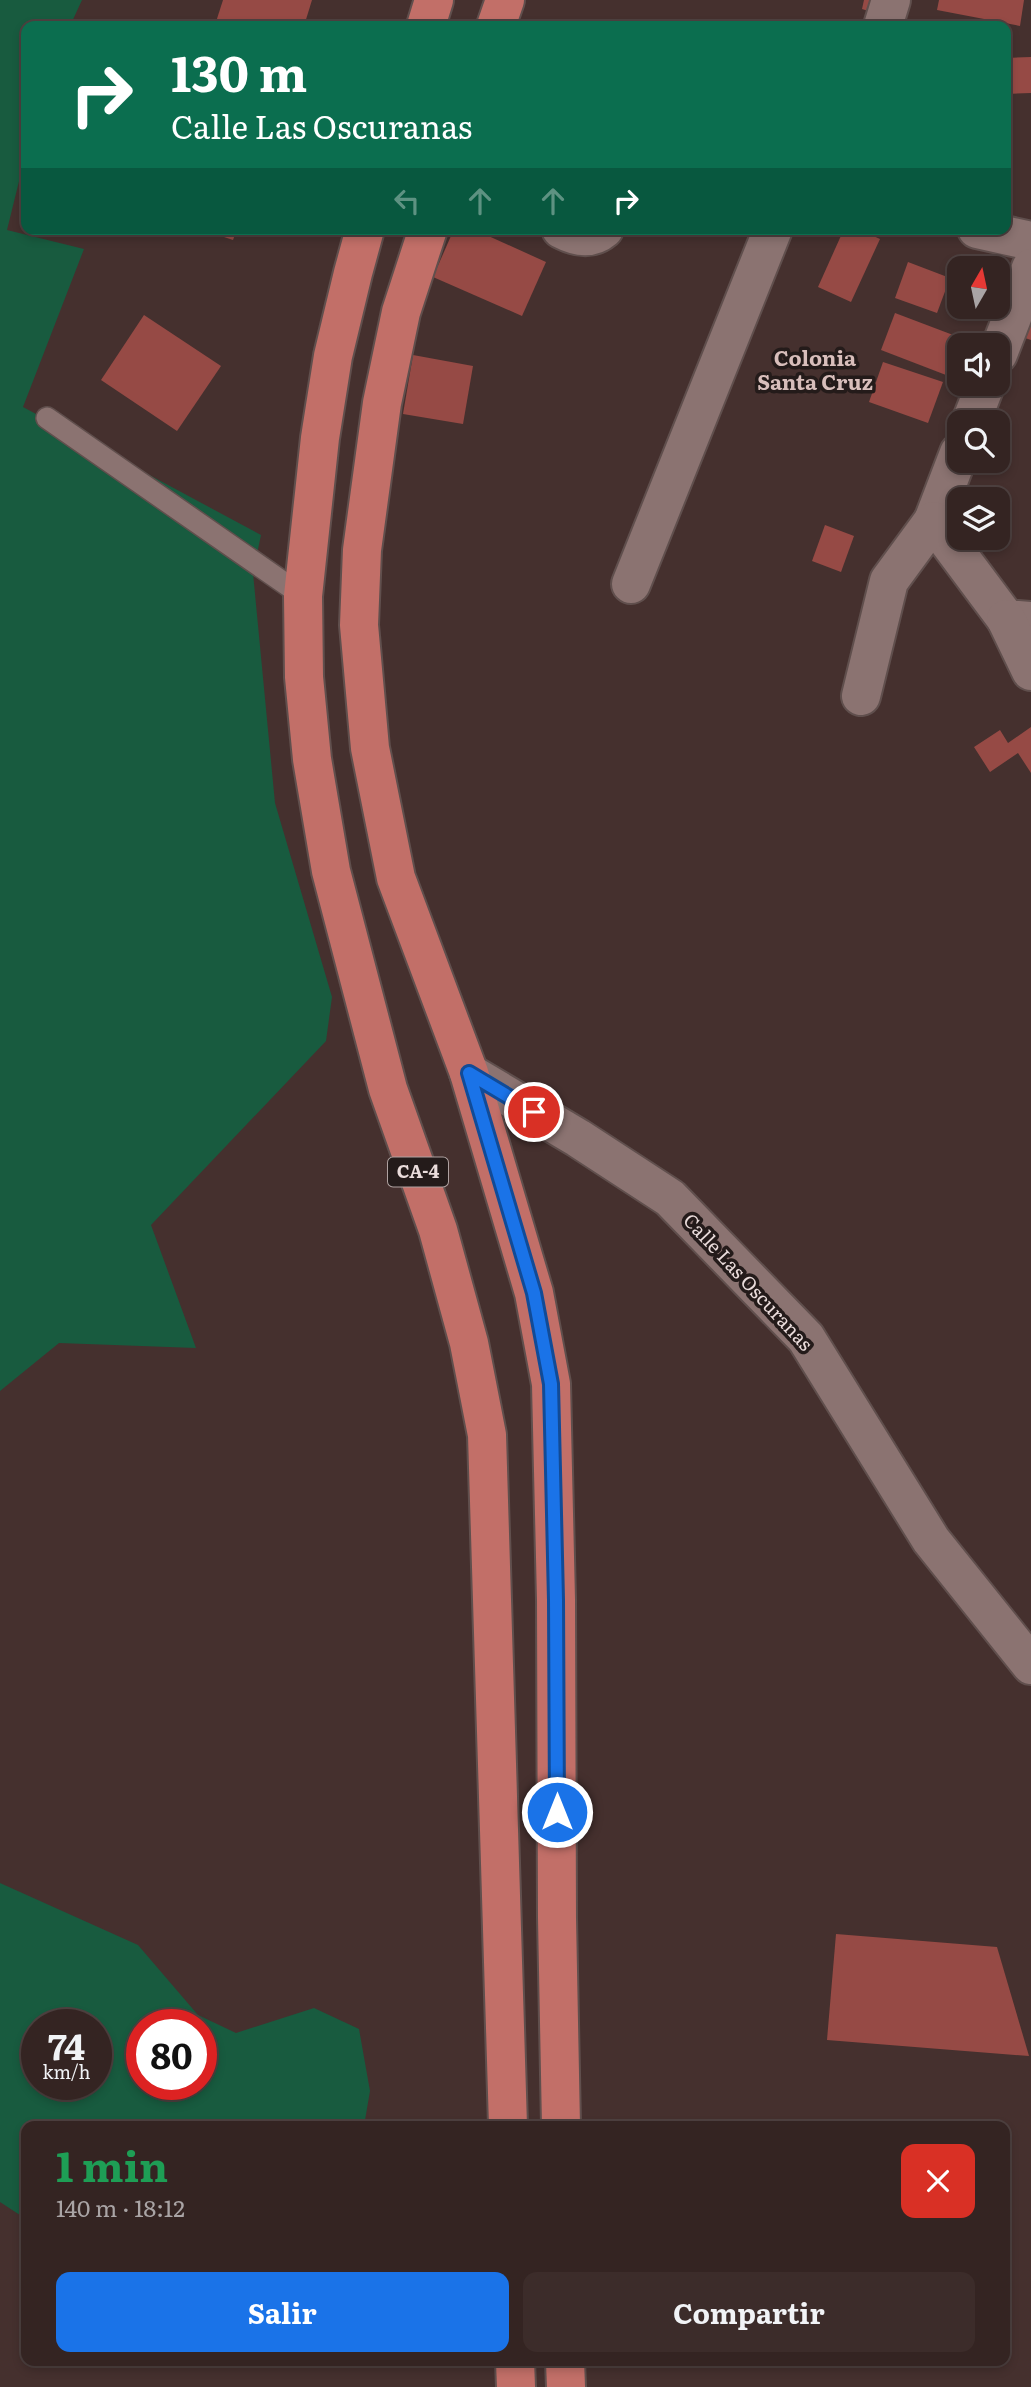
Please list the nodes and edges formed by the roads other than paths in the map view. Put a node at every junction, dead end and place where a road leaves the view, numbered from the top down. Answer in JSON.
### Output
{"nodes":[{"id":1,"x":433,"y":0,"type":"edge"},
{"id":2,"x":505,"y":0,"type":"edge"},
{"id":3,"x":891,"y":0,"type":"edge"},
{"id":4,"x":427,"y":21,"type":"edge"},
{"id":5,"x":498,"y":21,"type":"edge"},
{"id":6,"x":885,"y":21,"type":"edge"},
{"id":7,"x":363,"y":235,"type":"edge"},
{"id":8,"x":426,"y":235,"type":"edge"},
{"id":9,"x":578,"y":235,"type":"edge"},
{"id":10,"x":597,"y":235,"type":"edge"},
{"id":11,"x":772,"y":235,"type":"edge"},
{"id":12,"x":1004,"y":235,"type":"edge"},
{"id":13,"x":1031,"y":241,"type":"edge"},
{"id":14,"x":1031,"y":268,"type":"edge"},
{"id":15,"x":1006,"y":333,"type":"edge"},
{"id":16,"x":47,"y":418,"type":"dead end"},
{"id":17,"x":951,"y":473,"type":"edge"},
{"id":18,"x":933,"y":521,"type":"junction"},
{"id":19,"x":631,"y":584,"type":"dead end"},
{"id":20,"x":303,"y":596,"type":"junction"},
{"id":21,"x":1018,"y":620,"type":"edge"},
{"id":22,"x":1031,"y":671,"type":"edge"},
{"id":23,"x":861,"y":696,"type":"dead end"},
{"id":24,"x":469,"y":1073,"type":"junction"},
{"id":25,"x":1031,"y":1665,"type":"edge"},
{"id":26,"x":508,"y":2121,"type":"edge"},
{"id":27,"x":561,"y":2121,"type":"edge"},
{"id":28,"x":515,"y":2366,"type":"edge"},
{"id":29,"x":565,"y":2366,"type":"edge"},
{"id":30,"x":516,"y":2387,"type":"edge"},
{"id":31,"x":566,"y":2387,"type":"edge"}],
"edges":[{"from":1,"to":4,"type":"highway"},
{"from":2,"to":5,"type":"highway"},
{"from":3,"to":6,"type":"street"},
{"from":7,"to":20,"type":"highway","number":"CA-4"},
{"from":8,"to":24,"type":"highway"},
{"from":9,"to":10,"type":"street"},
{"from":11,"to":19,"type":"street"},
{"from":12,"to":13,"type":"street"},
{"from":14,"to":15,"type":"street"},
{"from":16,"to":20,"type":"lane"},
{"from":17,"to":18,"type":"street"},
{"from":18,"to":21,"type":"street"},
{"from":18,"to":23,"type":"street"},
{"from":20,"to":26,"type":"highway","number":"CA-4"},
{"from":21,"to":22,"type":"street"},
{"from":24,"to":25,"type":"street","name":"Calle Las Oscuranas"},
{"from":24,"to":27,"type":"highway"},
{"from":28,"to":30,"type":"highway"},
{"from":29,"to":31,"type":"highway"}]}
